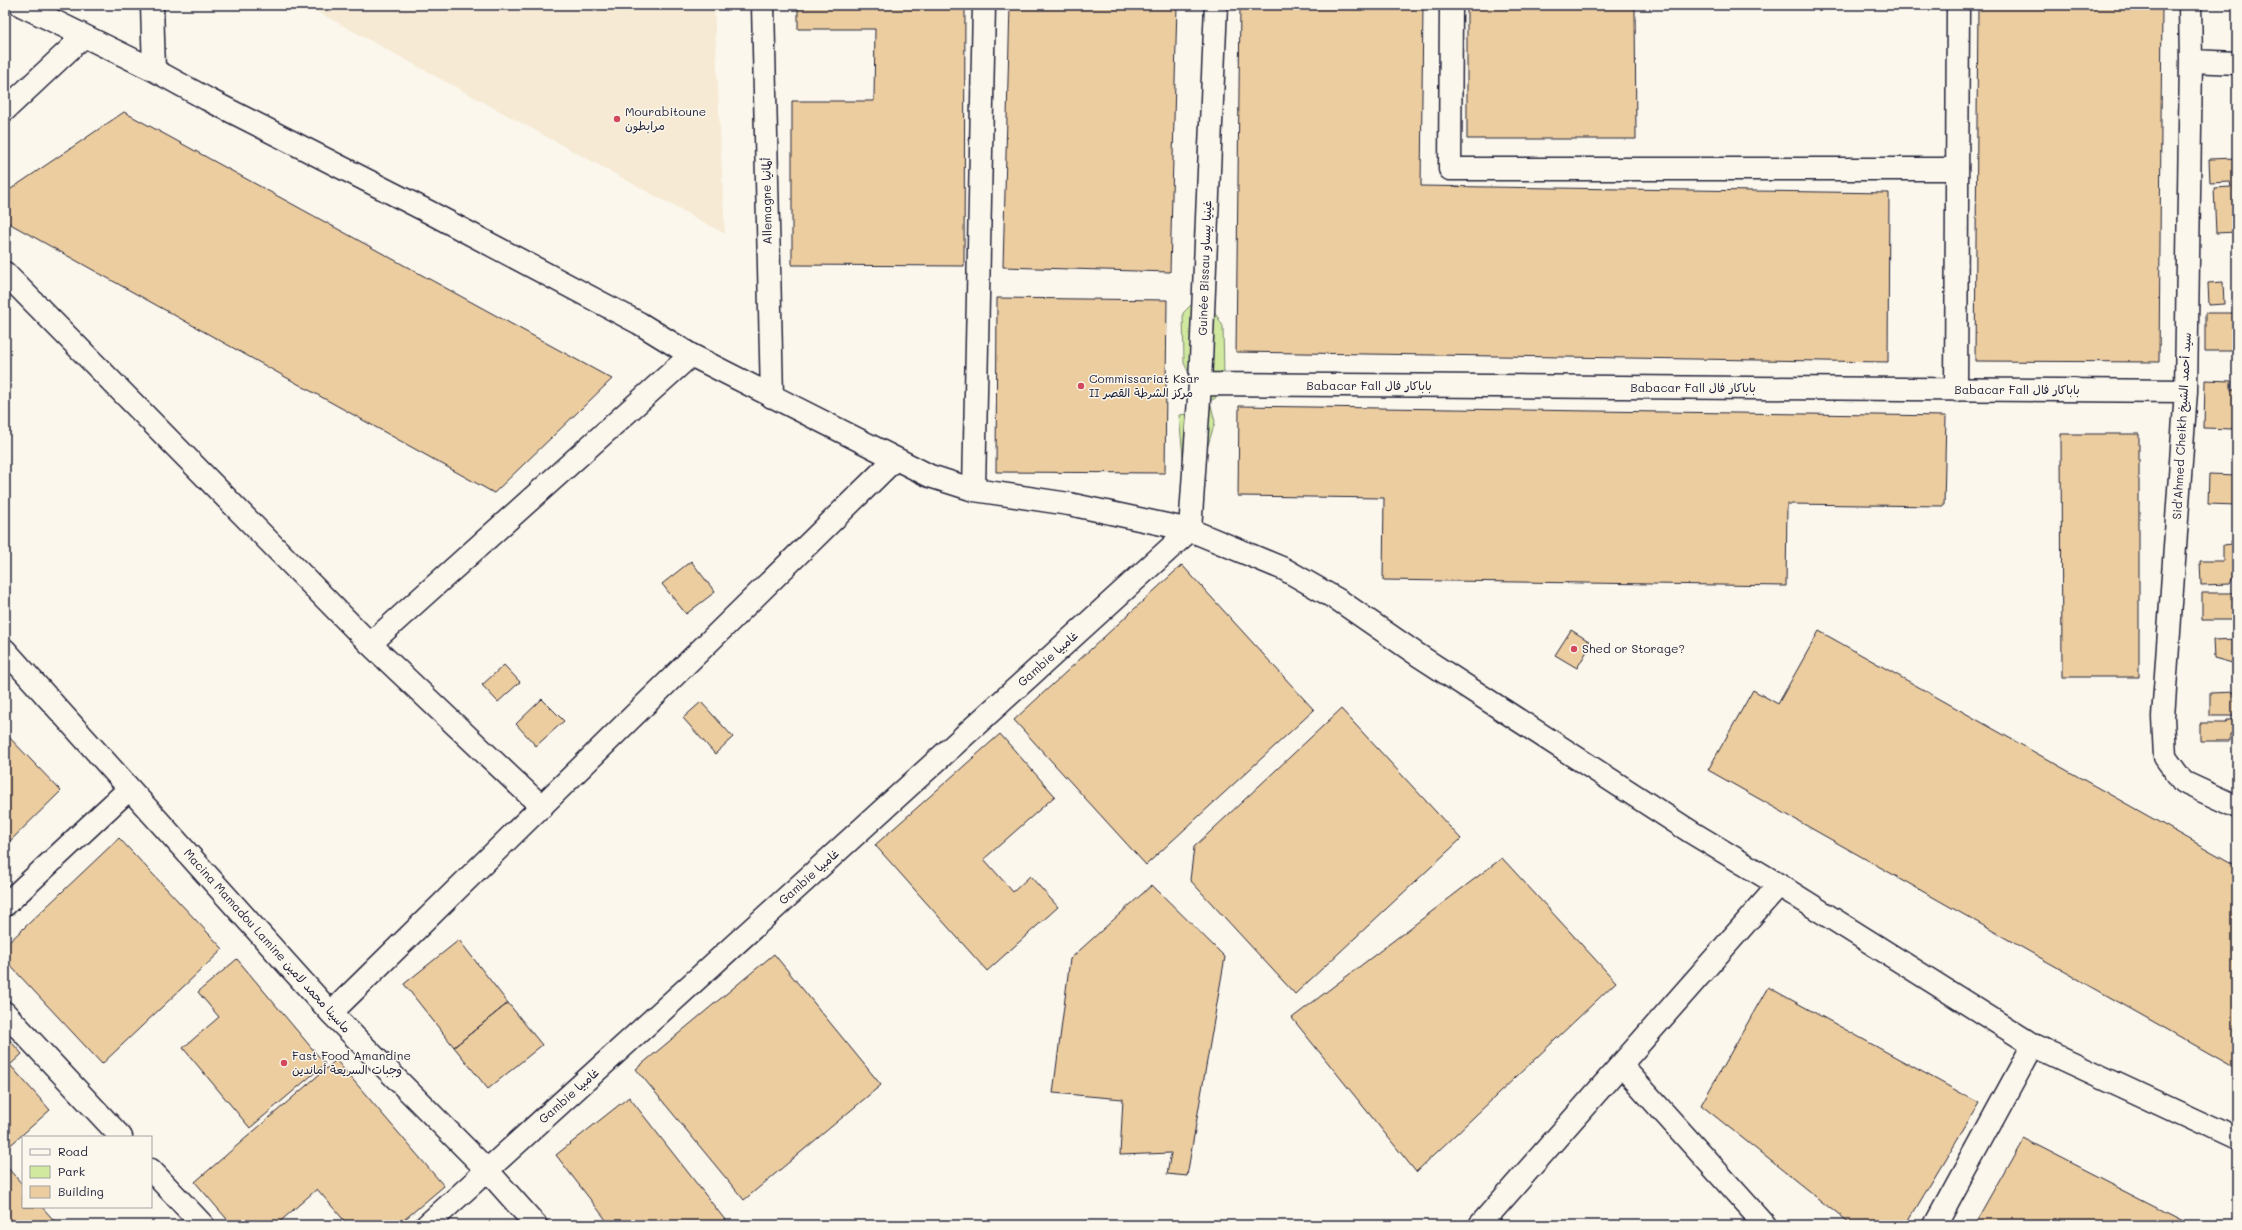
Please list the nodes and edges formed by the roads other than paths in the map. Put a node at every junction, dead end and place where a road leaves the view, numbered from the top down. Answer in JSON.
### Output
{"nodes":[{"id":1,"x":21,"y":5,"type":"edge"},
{"id":2,"x":152,"y":5,"type":"edge"},
{"id":3,"x":763,"y":5,"type":"edge"},
{"id":4,"x":984,"y":5,"type":"edge"},
{"id":5,"x":1216,"y":5,"type":"edge"},
{"id":6,"x":1451,"y":5,"type":"edge"},
{"id":7,"x":1958,"y":5,"type":"edge"},
{"id":8,"x":2190,"y":5,"type":"edge"},
{"id":9,"x":84,"y":36,"type":"junction"},
{"id":10,"x":2191,"y":61,"type":"junction"},
{"id":11,"x":2237,"y":63,"type":"edge"},
{"id":12,"x":154,"y":70,"type":"junction"},
{"id":13,"x":5,"y":110,"type":"edge"},
{"id":14,"x":1957,"y":169,"type":"junction"},
{"id":15,"x":5,"y":273,"type":"edge"},
{"id":16,"x":691,"y":355,"type":"junction"},
{"id":17,"x":1200,"y":384,"type":"junction"},
{"id":18,"x":1956,"y":390,"type":"junction"},
{"id":19,"x":2186,"y":391,"type":"junction"},
{"id":20,"x":772,"y":397,"type":"junction"},
{"id":21,"x":894,"y":459,"type":"junction"},
{"id":22,"x":974,"y":490,"type":"junction"},
{"id":23,"x":1190,"y":530,"type":"junction"},
{"id":24,"x":370,"y":644,"type":"junction"},
{"id":25,"x":5,"y":650,"type":"edge"},
{"id":26,"x":128,"y":789,"type":"junction"},
{"id":27,"x":542,"y":807,"type":"junction"},
{"id":28,"x":2237,"y":807,"type":"edge"},
{"id":29,"x":1779,"y":885,"type":"junction"},
{"id":30,"x":5,"y":905,"type":"edge"},
{"id":31,"x":5,"y":1013,"type":"edge"},
{"id":32,"x":331,"y":1013,"type":"junction"},
{"id":33,"x":2033,"y":1045,"type":"junction"},
{"id":34,"x":1621,"y":1065,"type":"junction"},
{"id":35,"x":119,"y":1136,"type":"edge"},
{"id":36,"x":2237,"y":1140,"type":"edge"},
{"id":37,"x":487,"y":1170,"type":"junction"},
{"id":38,"x":152,"y":1171,"type":"edge"},
{"id":39,"x":203,"y":1225,"type":"edge"},
{"id":40,"x":428,"y":1225,"type":"edge"},
{"id":41,"x":536,"y":1225,"type":"edge"},
{"id":42,"x":1480,"y":1225,"type":"edge"},
{"id":43,"x":1765,"y":1225,"type":"edge"},
{"id":44,"x":1935,"y":1225,"type":"edge"}],
"edges":[{"from":1,"to":9,"type":"street"},
{"from":2,"to":12,"type":"street"},
{"from":3,"to":20,"type":"street","name":"Allemagne ألمانيا"},
{"from":4,"to":22,"type":"street"},
{"from":5,"to":17,"type":"street","name":"Guinée Bissau غينيا بيساو"},
{"from":6,"to":14,"type":"street"},
{"from":7,"to":14,"type":"street"},
{"from":8,"to":10,"type":"street","name":"Sid'Ahmed Cheikh سيد أحمد الشيخ"},
{"from":9,"to":12,"type":"street"},
{"from":9,"to":13,"type":"street"},
{"from":10,"to":11,"type":"street"},
{"from":10,"to":19,"type":"street","name":"Sid'Ahmed Cheikh سيد أحمد الشيخ"},
{"from":12,"to":16,"type":"street"},
{"from":14,"to":18,"type":"street"},
{"from":15,"to":24,"type":"street"},
{"from":16,"to":20,"type":"street"},
{"from":16,"to":24,"type":"street"},
{"from":17,"to":18,"type":"street","name":"Babacar Fall باباكار فال"},
{"from":17,"to":23,"type":"street","name":"Guinée Bissau غينيا بيساو"},
{"from":18,"to":19,"type":"street","name":"Babacar Fall باباكار فال"},
{"from":19,"to":28,"type":"street","name":"Sid'Ahmed Cheikh سيد أحمد الشيخ"},
{"from":20,"to":21,"type":"street"},
{"from":21,"to":22,"type":"street"},
{"from":21,"to":27,"type":"street"},
{"from":22,"to":23,"type":"street"},
{"from":23,"to":29,"type":"street"},
{"from":23,"to":37,"type":"street","name":"Gambie غامبيا"},
{"from":24,"to":27,"type":"street"},
{"from":25,"to":26,"type":"street","name":"Macina Mamadou Lamine ماسينا محمد لامين"},
{"from":26,"to":30,"type":"street"},
{"from":26,"to":32,"type":"street","name":"Macina Mamadou Lamine ماسينا محمد لامين"},
{"from":27,"to":32,"type":"street"},
{"from":29,"to":33,"type":"street"},
{"from":29,"to":34,"type":"street"},
{"from":31,"to":35,"type":"street"},
{"from":32,"to":37,"type":"street","name":"Macina Mamadou Lamine ماسينا محمد لامين"},
{"from":33,"to":36,"type":"street"},
{"from":33,"to":44,"type":"street"},
{"from":34,"to":42,"type":"street"},
{"from":34,"to":43,"type":"street"},
{"from":37,"to":40,"type":"street","name":"Gambie غامبيا"},
{"from":37,"to":41,"type":"street","name":"Macina Mamadou Lamine ماسينا محمد لامين"},
{"from":38,"to":39,"type":"street"}]}
